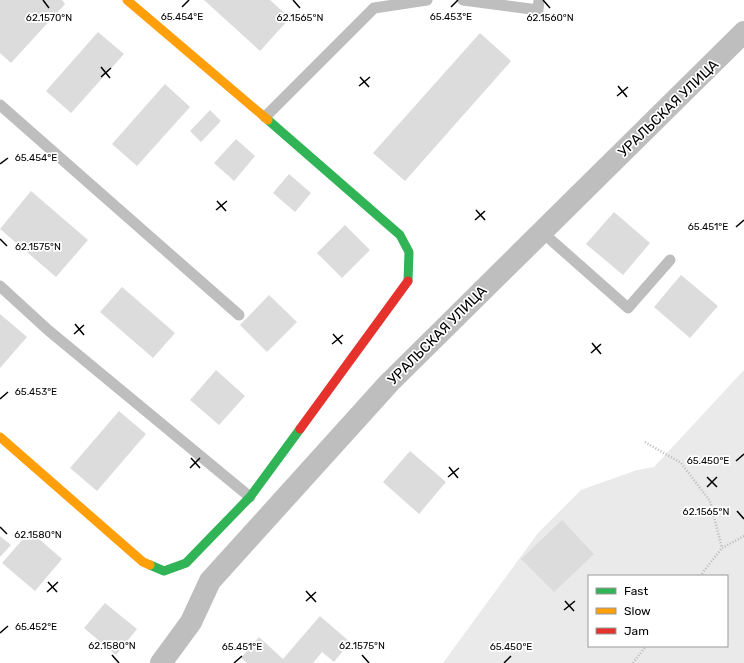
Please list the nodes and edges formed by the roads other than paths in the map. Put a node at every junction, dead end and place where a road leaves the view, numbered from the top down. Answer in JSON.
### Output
{"nodes":[{"id":1,"x":127,"y":0,"type":"edge"},
{"id":2,"x":427,"y":0,"type":"edge"},
{"id":3,"x":463,"y":0,"type":"edge"},
{"id":4,"x":539,"y":0,"type":"edge"},
{"id":5,"x":744,"y":32,"type":"edge"},
{"id":6,"x":0,"y":105,"type":"edge"},
{"id":7,"x":266,"y":117,"type":"junction"},
{"id":8,"x":542,"y":232,"type":"junction"},
{"id":9,"x":670,"y":260,"type":"dead end"},
{"id":10,"x":0,"y":286,"type":"edge"},
{"id":11,"x":240,"y":315,"type":"dead end"},
{"id":12,"x":0,"y":437,"type":"edge"},
{"id":13,"x":250,"y":497,"type":"junction"},
{"id":14,"x":186,"y":563,"type":"junction"},
{"id":15,"x":210,"y":581,"type":"junction"},
{"id":16,"x":161,"y":663,"type":"edge"}],
"edges":[{"from":1,"to":7,"type":"street"},
{"from":2,"to":7,"type":"lane"},
{"from":3,"to":4,"type":"lane"},
{"from":5,"to":8,"type":"street","name":"УРАЛЬСКАЯ УЛИЦА"},
{"from":6,"to":11,"type":"lane"},
{"from":7,"to":13,"type":"street"},
{"from":8,"to":9,"type":"lane"},
{"from":8,"to":15,"type":"street","name":"УРАЛЬСКАЯ УЛИЦА"},
{"from":10,"to":13,"type":"lane"},
{"from":12,"to":14,"type":"street"},
{"from":13,"to":14,"type":"street"},
{"from":14,"to":15,"type":"street"},
{"from":15,"to":16,"type":"street","name":"УРАЛЬСКАЯ УЛИЦА"}]}
